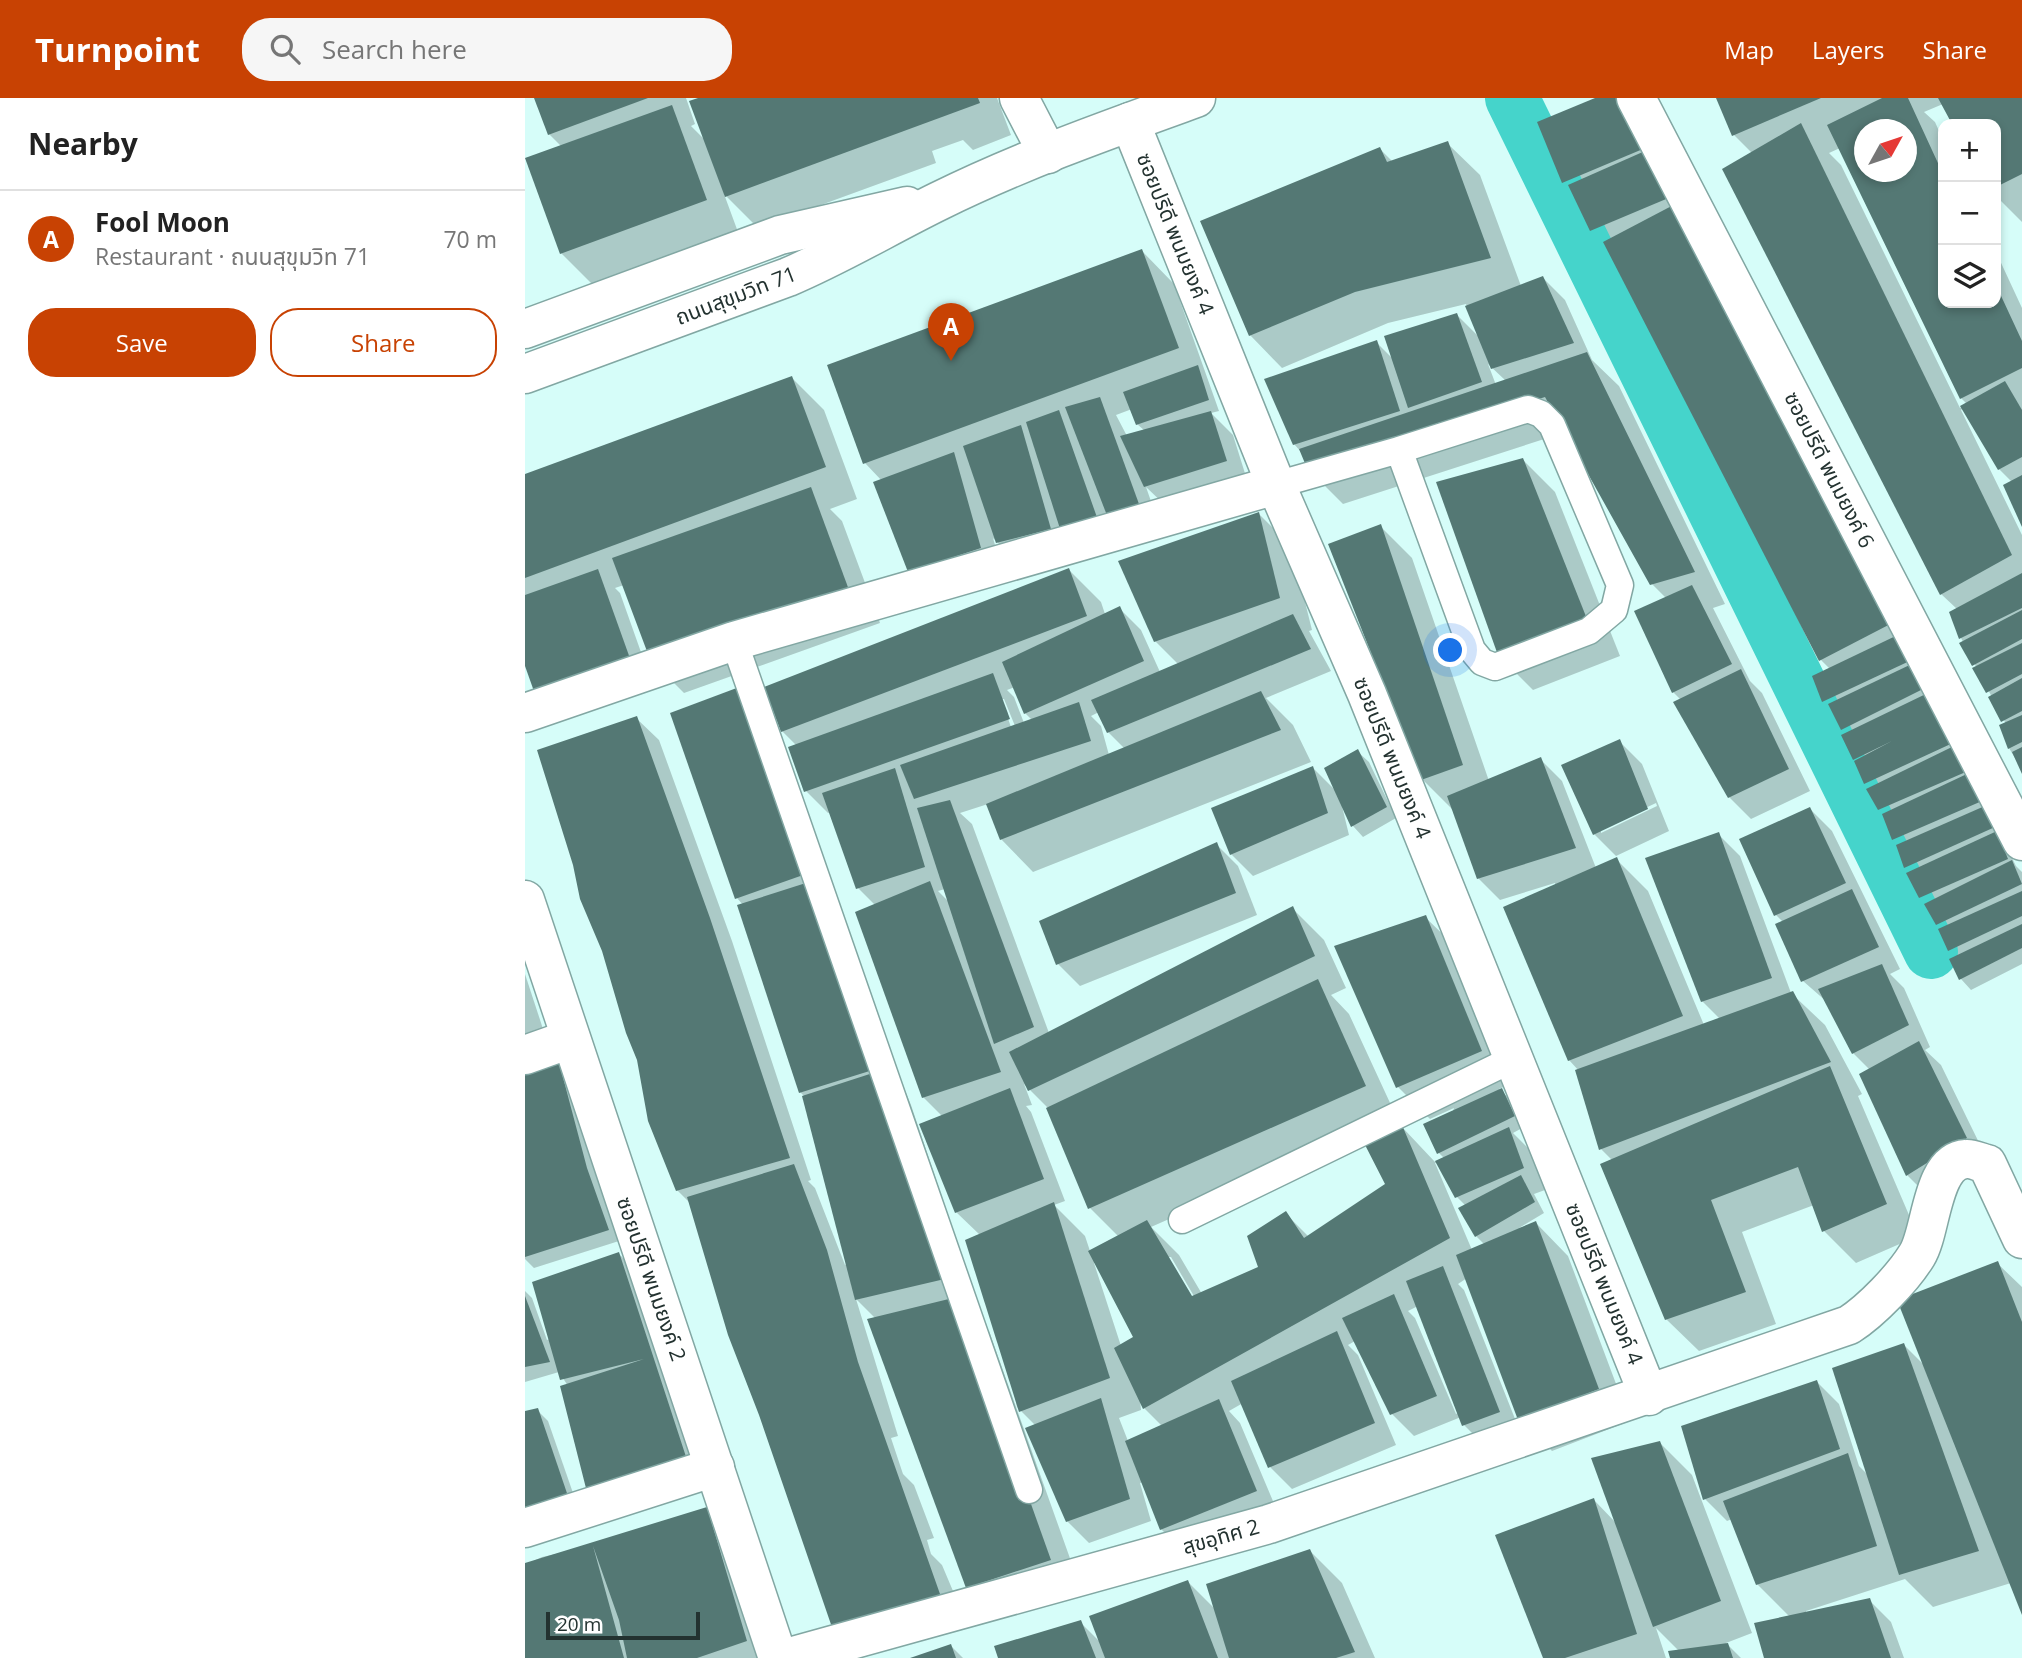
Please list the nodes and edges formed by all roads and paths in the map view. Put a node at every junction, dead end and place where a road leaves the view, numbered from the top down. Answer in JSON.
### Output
{"nodes":[{"id":1,"x":1019,"y":98,"type":"edge"},
{"id":2,"x":1196,"y":98,"type":"edge"},
{"id":3,"x":1636,"y":98,"type":"edge"},
{"id":4,"x":1131,"y":122,"type":"junction"},
{"id":5,"x":1048,"y":154,"type":"junction"},
{"id":6,"x":940,"y":201,"type":"junction"},
{"id":7,"x":525,"y":329,"type":"edge"},
{"id":8,"x":525,"y":374,"type":"edge"},
{"id":9,"x":1399,"y":450,"type":"junction"},
{"id":10,"x":1276,"y":485,"type":"junction"},
{"id":11,"x":734,"y":641,"type":"junction"},
{"id":12,"x":525,"y":713,"type":"edge"},
{"id":13,"x":2022,"y":841,"type":"edge"},
{"id":14,"x":525,"y":900,"type":"edge"},
{"id":15,"x":570,"y":1039,"type":"junction"},
{"id":16,"x":525,"y":1055,"type":"edge"},
{"id":17,"x":1513,"y":1059,"type":"junction"},
{"id":18,"x":1182,"y":1220,"type":"dead end"},
{"id":19,"x":2022,"y":1239,"type":"edge"},
{"id":20,"x":1649,"y":1396,"type":"junction"},
{"id":21,"x":715,"y":1467,"type":"junction"},
{"id":22,"x":1029,"y":1490,"type":"dead end"},
{"id":23,"x":525,"y":1528,"type":"edge"},
{"id":24,"x":778,"y":1658,"type":"edge"},
{"id":25,"x":786,"y":1658,"type":"edge"}],
"edges":[{"from":1,"to":5,"type":"street"},
{"from":2,"to":4,"type":"street","name":"ถนนสุขุมวิท 71"},
{"from":3,"to":13,"type":"street","name":"ซอยปรีดี พนมยงค์ 6"},
{"from":4,"to":5,"type":"street","name":"ถนนสุขุมวิท 71"},
{"from":4,"to":10,"type":"street","name":"ซอยปรีดี พนมยงค์ 4"},
{"from":5,"to":6,"type":"street","name":"ถนนสุขุมวิท 71"},
{"from":6,"to":7,"type":"street","name":"ถนนสุขุมวิท 71"},
{"from":6,"to":8,"type":"street","name":"ถนนสุขุมวิท 71"},
{"from":9,"to":9,"type":"lane"},
{"from":9,"to":10,"type":"lane"},
{"from":10,"to":11,"type":"street"},
{"from":10,"to":17,"type":"street","name":"ซอยปรีดี พนมยงค์ 4"},
{"from":11,"to":12,"type":"street"},
{"from":11,"to":22,"type":"lane"},
{"from":14,"to":15,"type":"street","name":"ซอยปรีดี พนมยงค์ 2"},
{"from":15,"to":16,"type":"street"},
{"from":15,"to":21,"type":"street","name":"ซอยปรีดี พนมยงค์ 2"},
{"from":17,"to":18,"type":"lane"},
{"from":17,"to":20,"type":"street","name":"ซอยปรีดี พนมยงค์ 4"},
{"from":19,"to":20,"type":"street","name":"สุขอุทิศ 2"},
{"from":20,"to":25,"type":"street","name":"สุขอุทิศ 2"},
{"from":21,"to":23,"type":"street"},
{"from":21,"to":24,"type":"street","name":"ซอยปรีดี พนมยงค์ 2"}]}
